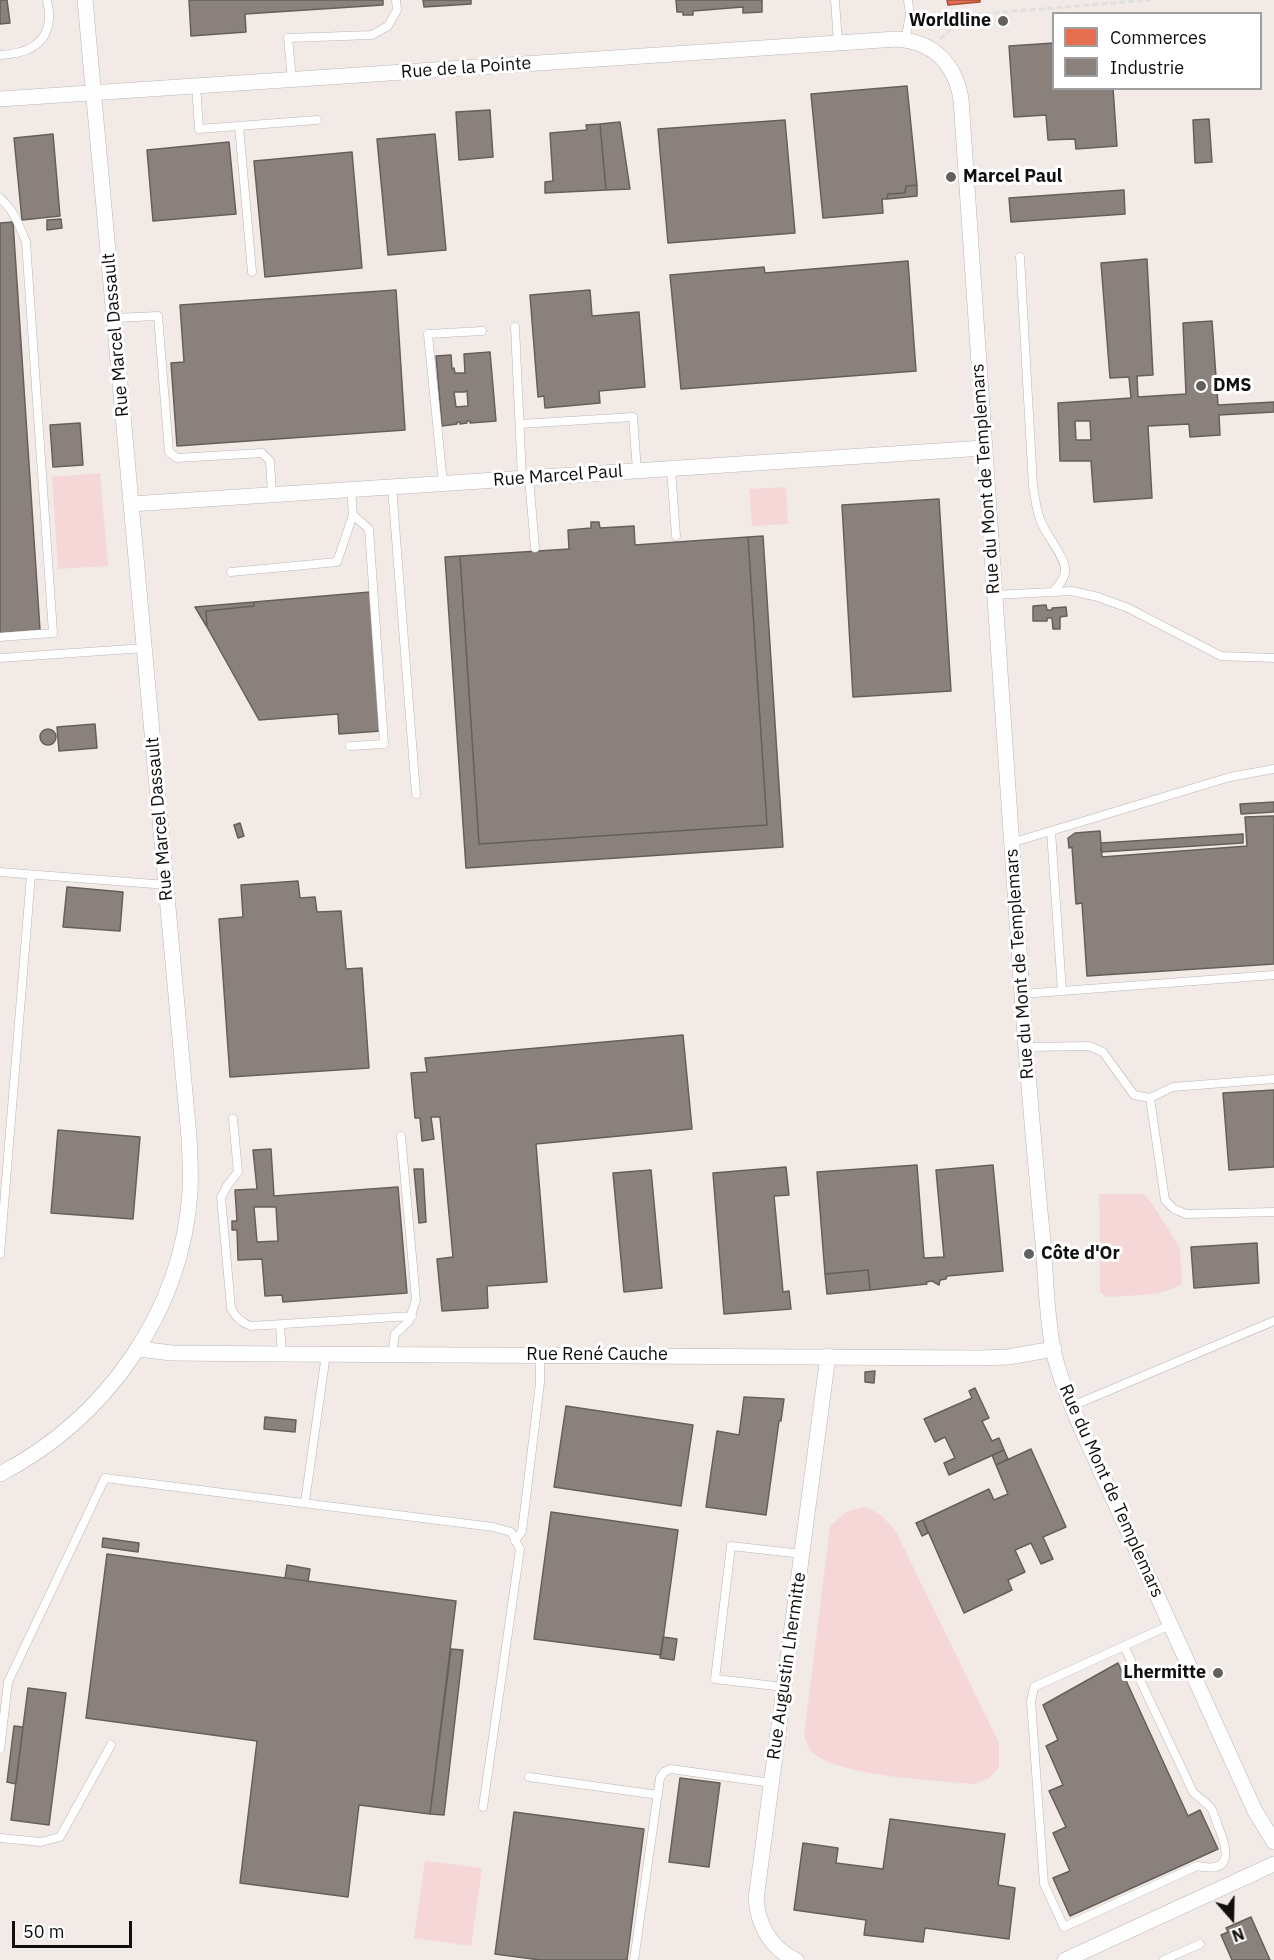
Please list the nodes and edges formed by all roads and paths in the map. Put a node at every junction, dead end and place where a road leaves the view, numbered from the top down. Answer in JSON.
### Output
{"nodes":[{"id":1,"x":47,"y":0,"type":"edge"},
{"id":2,"x":85,"y":0,"type":"edge"},
{"id":3,"x":396,"y":0,"type":"edge"},
{"id":4,"x":835,"y":0,"type":"edge"},
{"id":5,"x":908,"y":0,"type":"edge"},
{"id":6,"x":1151,"y":0,"type":"edge"},
{"id":7,"x":905,"y":40,"type":"junction"},
{"id":8,"x":838,"y":43,"type":"junction"},
{"id":9,"x":930,"y":49,"type":"junction"},
{"id":10,"x":0,"y":55,"type":"edge"},
{"id":11,"x":292,"y":79,"type":"junction"},
{"id":12,"x":196,"y":85,"type":"junction"},
{"id":13,"x":94,"y":92,"type":"junction"},
{"id":14,"x":0,"y":99,"type":"edge"},
{"id":15,"x":317,"y":120,"type":"dead end"},
{"id":16,"x":239,"y":126,"type":"junction"},
{"id":17,"x":0,"y":198,"type":"edge"},
{"id":18,"x":1020,"y":257,"type":"dead end"},
{"id":19,"x":252,"y":272,"type":"dead end"},
{"id":20,"x":114,"y":318,"type":"junction"},
{"id":21,"x":515,"y":327,"type":"dead end"},
{"id":22,"x":482,"y":331,"type":"dead end"},
{"id":23,"x":520,"y":424,"type":"junction"},
{"id":24,"x":984,"y":448,"type":"junction"},
{"id":25,"x":671,"y":469,"type":"junction"},
{"id":26,"x":636,"y":471,"type":"junction"},
{"id":27,"x":526,"y":478,"type":"junction"},
{"id":28,"x":443,"y":483,"type":"junction"},
{"id":29,"x":392,"y":487,"type":"junction"},
{"id":30,"x":351,"y":489,"type":"junction"},
{"id":31,"x":272,"y":495,"type":"junction"},
{"id":32,"x":131,"y":504,"type":"junction"},
{"id":33,"x":353,"y":515,"type":"junction"},
{"id":34,"x":676,"y":536,"type":"dead end"},
{"id":35,"x":535,"y":548,"type":"dead end"},
{"id":36,"x":231,"y":572,"type":"dead end"},
{"id":37,"x":1053,"y":592,"type":"junction"},
{"id":38,"x":994,"y":595,"type":"junction"},
{"id":39,"x":0,"y":637,"type":"edge"},
{"id":40,"x":145,"y":648,"type":"junction"},
{"id":41,"x":0,"y":658,"type":"edge"},
{"id":42,"x":1274,"y":658,"type":"edge"},
{"id":43,"x":350,"y":746,"type":"dead end"},
{"id":44,"x":1274,"y":769,"type":"edge"},
{"id":45,"x":416,"y":794,"type":"dead end"},
{"id":46,"x":1051,"y":831,"type":"junction"},
{"id":47,"x":1011,"y":843,"type":"junction"},
{"id":48,"x":0,"y":872,"type":"edge"},
{"id":49,"x":31,"y":875,"type":"junction"},
{"id":50,"x":167,"y":885,"type":"junction"},
{"id":51,"x":1274,"y":975,"type":"edge"},
{"id":52,"x":1062,"y":991,"type":"junction"},
{"id":53,"x":1022,"y":994,"type":"junction"},
{"id":54,"x":1026,"y":1047,"type":"junction"},
{"id":55,"x":1274,"y":1079,"type":"edge"},
{"id":56,"x":1150,"y":1098,"type":"junction"},
{"id":57,"x":233,"y":1119,"type":"dead end"},
{"id":58,"x":401,"y":1136,"type":"dead end"},
{"id":59,"x":1274,"y":1212,"type":"edge"},
{"id":60,"x":0,"y":1254,"type":"edge"},
{"id":61,"x":412,"y":1316,"type":"junction"},
{"id":62,"x":1274,"y":1321,"type":"edge"},
{"id":63,"x":280,"y":1325,"type":"junction"},
{"id":64,"x":139,"y":1349,"type":"junction"},
{"id":65,"x":1054,"y":1349,"type":"junction"},
{"id":66,"x":282,"y":1354,"type":"junction"},
{"id":67,"x":326,"y":1354,"type":"junction"},
{"id":68,"x":392,"y":1354,"type":"junction"},
{"id":69,"x":540,"y":1355,"type":"junction"},
{"id":70,"x":828,"y":1356,"type":"junction"},
{"id":71,"x":1072,"y":1406,"type":"junction"},
{"id":72,"x":0,"y":1474,"type":"edge"},
{"id":73,"x":305,"y":1502,"type":"junction"},
{"id":74,"x":515,"y":1541,"type":"junction"},
{"id":75,"x":802,"y":1554,"type":"junction"},
{"id":76,"x":1170,"y":1626,"type":"junction"},
{"id":77,"x":1124,"y":1646,"type":"junction"},
{"id":78,"x":784,"y":1687,"type":"junction"},
{"id":79,"x":111,"y":1746,"type":"dead end"},
{"id":80,"x":0,"y":1749,"type":"edge"},
{"id":81,"x":529,"y":1778,"type":"dead end"},
{"id":82,"x":771,"y":1783,"type":"junction"},
{"id":83,"x":658,"y":1795,"type":"junction"},
{"id":84,"x":483,"y":1807,"type":"dead end"},
{"id":85,"x":0,"y":1838,"type":"edge"},
{"id":86,"x":1274,"y":1842,"type":"edge"},
{"id":87,"x":1274,"y":1864,"type":"edge"},
{"id":88,"x":1200,"y":1944,"type":"dead end"},
{"id":89,"x":1089,"y":1955,"type":"edge"},
{"id":90,"x":634,"y":1960,"type":"edge"},
{"id":91,"x":796,"y":1960,"type":"edge"},
{"id":92,"x":1065,"y":1960,"type":"edge"},
{"id":93,"x":1164,"y":1960,"type":"edge"}],
"edges":[{"from":1,"to":10,"type":"lane"},
{"from":2,"to":13,"type":"street","name":"Rue Marcel Dassault"},
{"from":3,"to":11,"type":"lane"},
{"from":4,"to":8,"type":"lane"},
{"from":5,"to":7,"type":"lane"},
{"from":6,"to":9,"type":"path"},
{"from":7,"to":8,"type":"street","name":"Rue de la Pointe"},
{"from":7,"to":9,"type":"street","name":"Rue de la Pointe"},
{"from":8,"to":11,"type":"street","name":"Rue de la Pointe"},
{"from":9,"to":24,"type":"street","name":"Rue du Mont de Templemars"},
{"from":11,"to":12,"type":"street","name":"Rue de la Pointe"},
{"from":12,"to":13,"type":"street","name":"Rue de la Pointe"},
{"from":12,"to":16,"type":"lane"},
{"from":13,"to":14,"type":"street","name":"Rue de la Pointe"},
{"from":13,"to":20,"type":"street","name":"Rue Marcel Dassault"},
{"from":15,"to":16,"type":"lane"},
{"from":16,"to":19,"type":"lane"},
{"from":17,"to":39,"type":"lane"},
{"from":18,"to":37,"type":"lane"},
{"from":20,"to":31,"type":"lane"},
{"from":20,"to":32,"type":"street","name":"Rue Marcel Dassault"},
{"from":21,"to":23,"type":"lane"},
{"from":22,"to":28,"type":"lane"},
{"from":23,"to":26,"type":"lane"},
{"from":23,"to":27,"type":"lane"},
{"from":24,"to":25,"type":"street","name":"Rue Marcel Paul"},
{"from":24,"to":38,"type":"street","name":"Rue du Mont de Templemars"},
{"from":25,"to":26,"type":"street","name":"Rue Marcel Paul"},
{"from":25,"to":34,"type":"lane"},
{"from":26,"to":27,"type":"street","name":"Rue Marcel Paul"},
{"from":27,"to":28,"type":"street","name":"Rue Marcel Paul"},
{"from":27,"to":35,"type":"lane"},
{"from":28,"to":29,"type":"street","name":"Rue Marcel Paul"},
{"from":29,"to":30,"type":"street","name":"Rue Marcel Paul"},
{"from":29,"to":45,"type":"lane"},
{"from":30,"to":31,"type":"street","name":"Rue Marcel Paul"},
{"from":30,"to":33,"type":"lane"},
{"from":31,"to":32,"type":"street","name":"Rue Marcel Paul"},
{"from":32,"to":40,"type":"street","name":"Rue Marcel Dassault"},
{"from":33,"to":36,"type":"lane"},
{"from":33,"to":43,"type":"lane"},
{"from":37,"to":38,"type":"lane"},
{"from":37,"to":42,"type":"lane"},
{"from":38,"to":47,"type":"street","name":"Rue du Mont de Templemars"},
{"from":40,"to":41,"type":"lane"},
{"from":40,"to":50,"type":"street","name":"Rue Marcel Dassault"},
{"from":44,"to":46,"type":"lane"},
{"from":46,"to":47,"type":"lane"},
{"from":46,"to":52,"type":"lane"},
{"from":47,"to":53,"type":"street","name":"Rue du Mont de Templemars"},
{"from":48,"to":49,"type":"lane"},
{"from":49,"to":50,"type":"lane"},
{"from":49,"to":60,"type":"lane"},
{"from":50,"to":64,"type":"street","name":"Rue Marcel Dassault"},
{"from":51,"to":52,"type":"lane"},
{"from":52,"to":53,"type":"lane"},
{"from":53,"to":54,"type":"street","name":"Rue du Mont de Templemars"},
{"from":54,"to":56,"type":"lane"},
{"from":54,"to":65,"type":"street","name":"Rue du Mont de Templemars"},
{"from":55,"to":56,"type":"lane"},
{"from":56,"to":59,"type":"lane"},
{"from":57,"to":63,"type":"lane"},
{"from":58,"to":61,"type":"lane"},
{"from":61,"to":63,"type":"lane"},
{"from":61,"to":68,"type":"lane"},
{"from":62,"to":71,"type":"lane"},
{"from":63,"to":66,"type":"lane"},
{"from":64,"to":66,"type":"street","name":"Rue René Cauche"},
{"from":64,"to":72,"type":"street","name":"Rue Marcel Dassault"},
{"from":65,"to":70,"type":"street","name":"Rue René Cauche"},
{"from":65,"to":71,"type":"street","name":"Rue du Mont de Templemars"},
{"from":66,"to":67,"type":"street","name":"Rue René Cauche"},
{"from":67,"to":68,"type":"street","name":"Rue René Cauche"},
{"from":67,"to":73,"type":"lane"},
{"from":68,"to":69,"type":"street","name":"Rue René Cauche"},
{"from":69,"to":70,"type":"street","name":"Rue René Cauche"},
{"from":69,"to":74,"type":"lane"},
{"from":70,"to":75,"type":"street","name":"Rue Augustin Lhermitte"},
{"from":71,"to":76,"type":"street","name":"Rue du Mont de Templemars"},
{"from":73,"to":74,"type":"lane"},
{"from":73,"to":80,"type":"lane"},
{"from":74,"to":84,"type":"lane"},
{"from":75,"to":78,"type":"street","name":"Rue Augustin Lhermitte"},
{"from":75,"to":78,"type":"lane"},
{"from":76,"to":77,"type":"lane"},
{"from":76,"to":86,"type":"street","name":"Rue du Mont de Templemars"},
{"from":77,"to":77,"type":"lane"},
{"from":78,"to":82,"type":"street","name":"Rue Augustin Lhermitte"},
{"from":79,"to":85,"type":"lane"},
{"from":81,"to":83,"type":"lane"},
{"from":82,"to":83,"type":"lane"},
{"from":82,"to":91,"type":"street","name":"Rue Augustin Lhermitte"},
{"from":83,"to":90,"type":"lane"},
{"from":87,"to":89,"type":"street"},
{"from":88,"to":93,"type":"lane"},
{"from":89,"to":92,"type":"street"}]}
